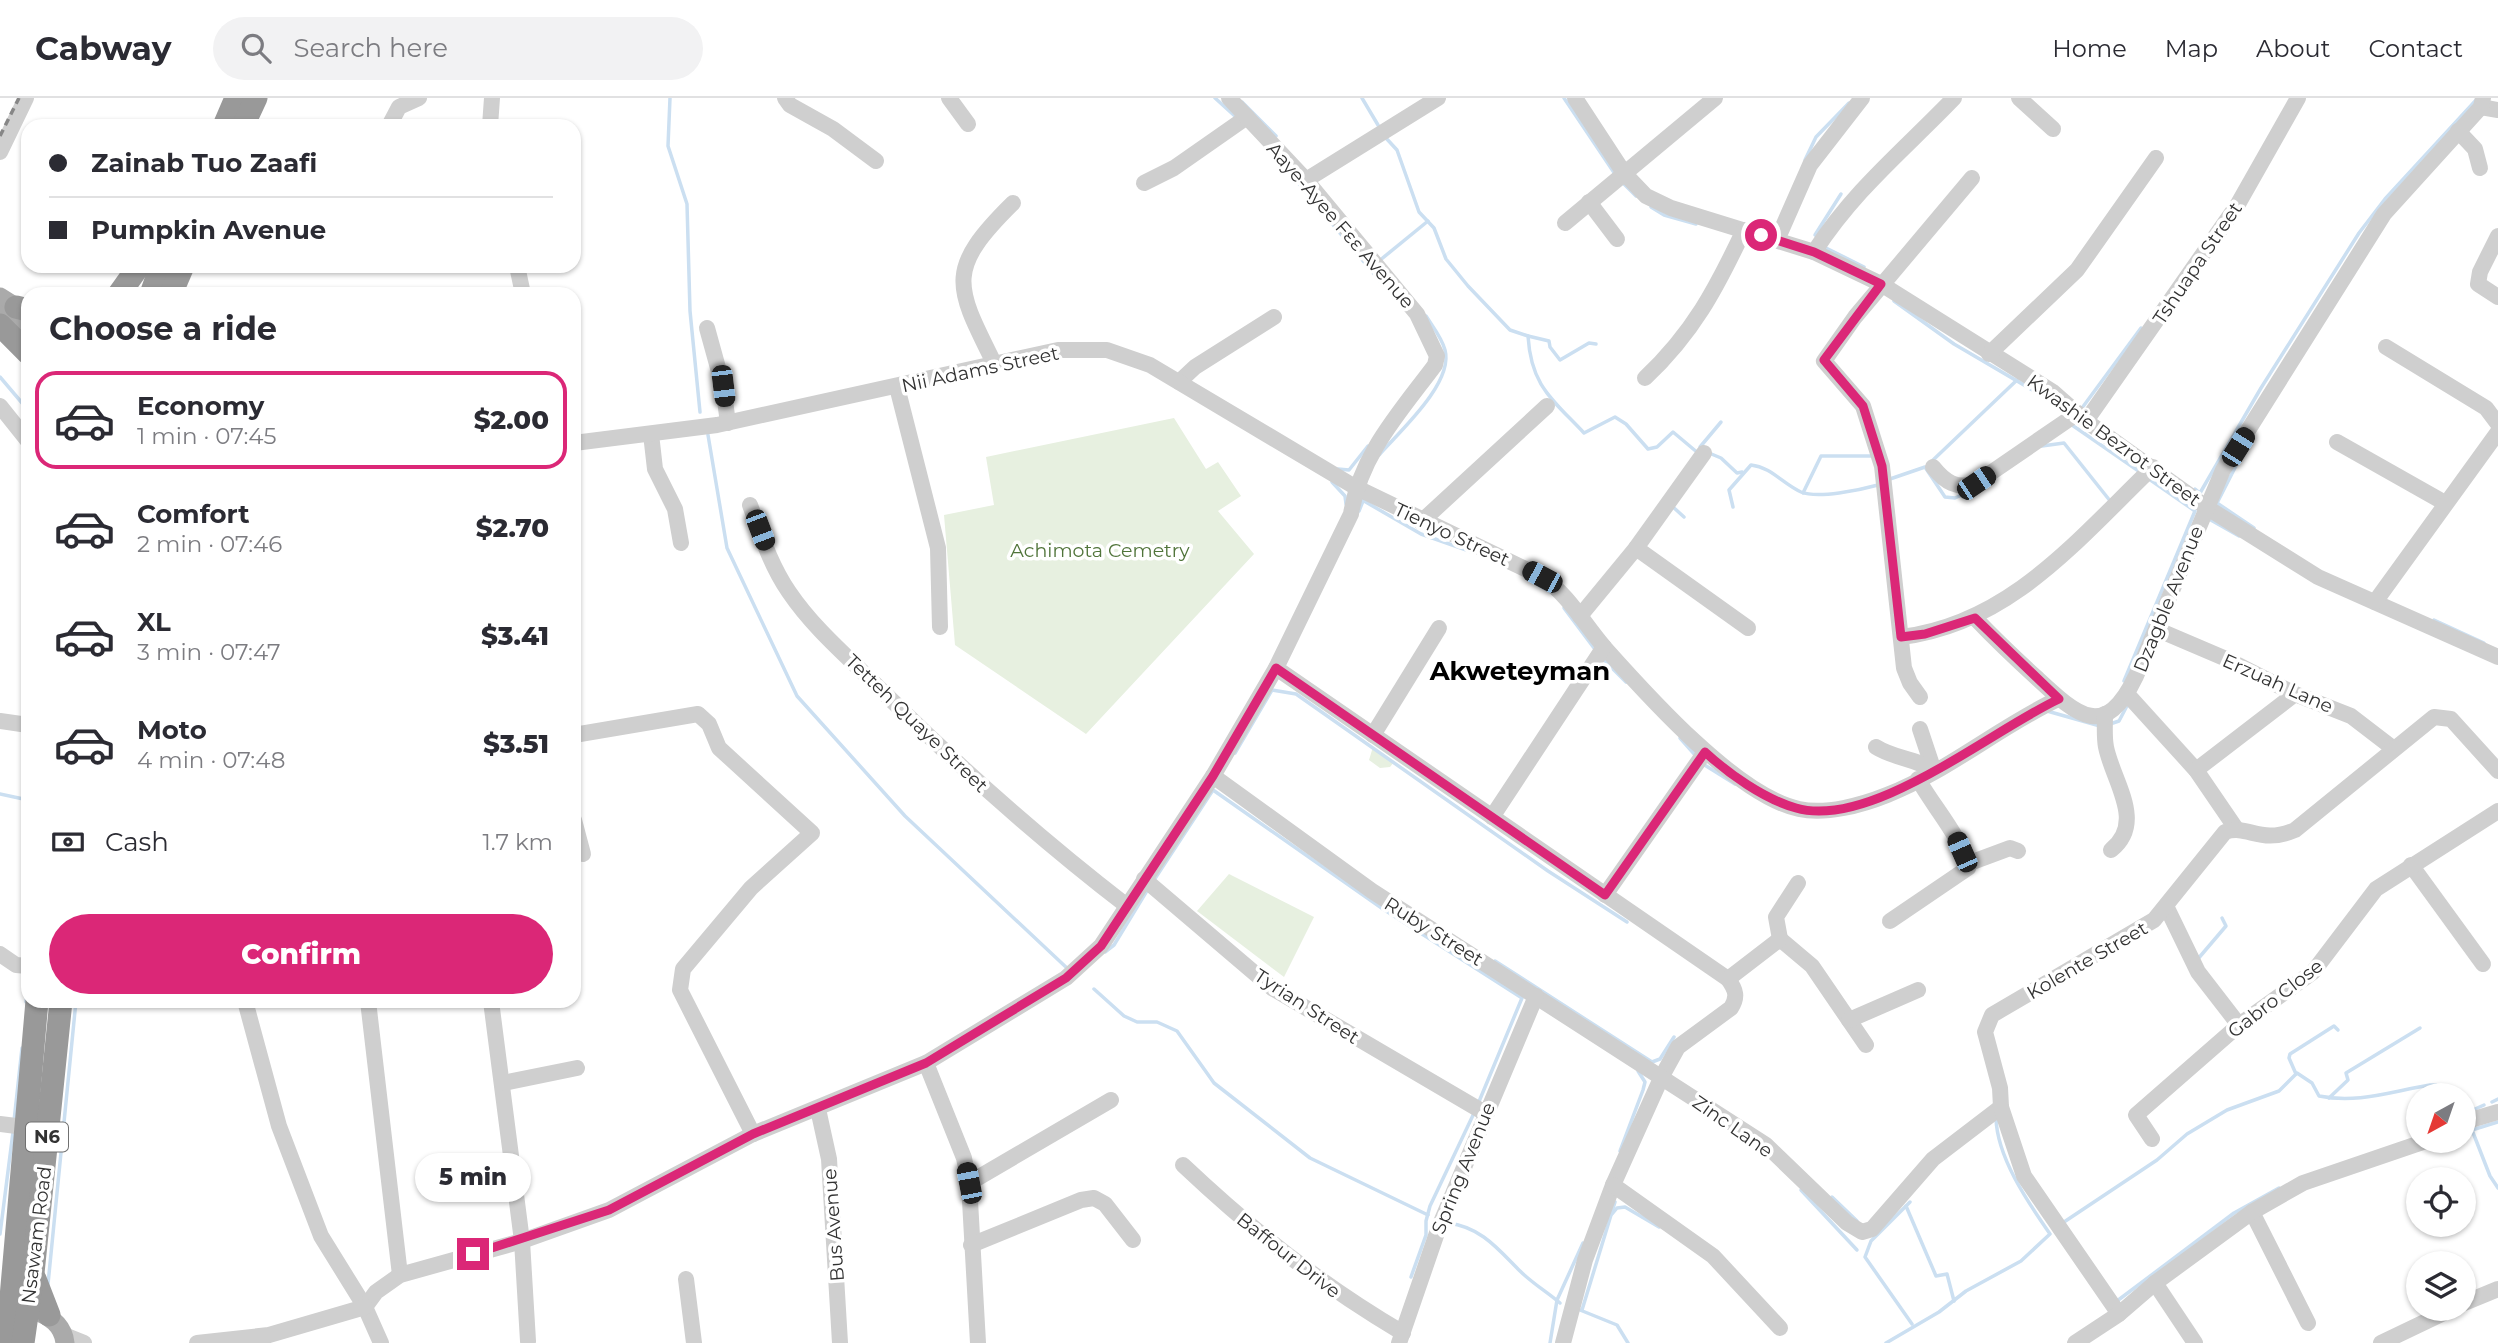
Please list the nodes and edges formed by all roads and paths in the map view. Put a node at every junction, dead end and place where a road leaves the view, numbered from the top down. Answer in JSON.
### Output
{"nodes":[{"id":1,"x":26,"y":98,"type":"edge"},
{"id":2,"x":419,"y":98,"type":"edge"},
{"id":3,"x":492,"y":98,"type":"edge"},
{"id":4,"x":785,"y":98,"type":"edge"},
{"id":5,"x":949,"y":98,"type":"edge"},
{"id":6,"x":1229,"y":98,"type":"edge"},
{"id":7,"x":1438,"y":98,"type":"edge"},
{"id":8,"x":1575,"y":98,"type":"edge"},
{"id":9,"x":1715,"y":98,"type":"edge"},
{"id":10,"x":1862,"y":98,"type":"edge"},
{"id":11,"x":1954,"y":98,"type":"edge"},
{"id":12,"x":2019,"y":98,"type":"edge"},
{"id":13,"x":2298,"y":98,"type":"edge"},
{"id":14,"x":2482,"y":102,"type":"edge"},
{"id":15,"x":2498,"y":110,"type":"edge"},
{"id":16,"x":1247,"y":117,"type":"junction"},
{"id":17,"x":393,"y":119,"type":"edge"},
{"id":18,"x":490,"y":119,"type":"edge"},
{"id":19,"x":968,"y":124,"type":"dead end"},
{"id":20,"x":2053,"y":128,"type":"dead end"},
{"id":21,"x":2458,"y":131,"type":"junction"},
{"id":22,"x":0,"y":152,"type":"edge"},
{"id":23,"x":2156,"y":158,"type":"dead end"},
{"id":24,"x":876,"y":161,"type":"dead end"},
{"id":25,"x":2480,"y":168,"type":"dead end"},
{"id":26,"x":1624,"y":173,"type":"junction"},
{"id":27,"x":1972,"y":178,"type":"dead end"},
{"id":28,"x":1306,"y":180,"type":"junction"},
{"id":29,"x":1144,"y":183,"type":"dead end"},
{"id":30,"x":1589,"y":202,"type":"junction"},
{"id":31,"x":1013,"y":203,"type":"dead end"},
{"id":32,"x":1566,"y":223,"type":"dead end"},
{"id":33,"x":1744,"y":230,"type":"junction"},
{"id":34,"x":2498,"y":236,"type":"edge"},
{"id":35,"x":1616,"y":239,"type":"dead end"},
{"id":36,"x":1777,"y":240,"type":"junction"},
{"id":37,"x":1814,"y":252,"type":"junction"},
{"id":38,"x":1881,"y":284,"type":"junction"},
{"id":39,"x":2498,"y":297,"type":"edge"},
{"id":40,"x":1274,"y":317,"type":"dead end"},
{"id":41,"x":0,"y":325,"type":"edge"},
{"id":42,"x":707,"y":328,"type":"dead end"},
{"id":43,"x":21,"y":346,"type":"edge"},
{"id":44,"x":2386,"y":347,"type":"dead end"},
{"id":45,"x":1989,"y":354,"type":"junction"},
{"id":46,"x":995,"y":365,"type":"junction"},
{"id":47,"x":1645,"y":378,"type":"dead end"},
{"id":48,"x":1179,"y":382,"type":"junction"},
{"id":49,"x":897,"y":387,"type":"junction"},
{"id":50,"x":1547,"y":406,"type":"dead end"},
{"id":51,"x":0,"y":407,"type":"edge"},
{"id":52,"x":2082,"y":417,"type":"junction"},
{"id":53,"x":728,"y":423,"type":"junction"},
{"id":54,"x":2498,"y":424,"type":"edge"},
{"id":55,"x":21,"y":432,"type":"edge"},
{"id":56,"x":651,"y":434,"type":"junction"},
{"id":57,"x":581,"y":442,"type":"edge"},
{"id":58,"x":2337,"y":442,"type":"dead end"},
{"id":59,"x":2495,"y":443,"type":"edge"},
{"id":60,"x":1703,"y":453,"type":"dead end"},
{"id":61,"x":1933,"y":467,"type":"dead end"},
{"id":62,"x":2152,"y":467,"type":"junction"},
{"id":63,"x":1355,"y":488,"type":"junction"},
{"id":64,"x":2445,"y":503,"type":"junction"},
{"id":65,"x":750,"y":505,"type":"dead end"},
{"id":66,"x":2206,"y":507,"type":"junction"},
{"id":67,"x":1421,"y":522,"type":"junction"},
{"id":68,"x":681,"y":543,"type":"dead end"},
{"id":69,"x":1636,"y":548,"type":"junction"},
{"id":70,"x":2375,"y":602,"type":"junction"},
{"id":71,"x":1580,"y":616,"type":"junction"},
{"id":72,"x":1975,"y":618,"type":"junction"},
{"id":73,"x":940,"y":626,"type":"dead end"},
{"id":74,"x":1439,"y":628,"type":"dead end"},
{"id":75,"x":1748,"y":628,"type":"dead end"},
{"id":76,"x":2156,"y":629,"type":"junction"},
{"id":77,"x":1901,"y":637,"type":"junction"},
{"id":78,"x":1604,"y":647,"type":"junction"},
{"id":79,"x":2498,"y":657,"type":"edge"},
{"id":80,"x":1276,"y":668,"type":"junction"},
{"id":81,"x":2127,"y":694,"type":"junction"},
{"id":82,"x":2295,"y":694,"type":"junction"},
{"id":83,"x":1920,"y":697,"type":"dead end"},
{"id":84,"x":2059,"y":699,"type":"junction"},
{"id":85,"x":2105,"y":714,"type":"junction"},
{"id":86,"x":0,"y":721,"type":"edge"},
{"id":87,"x":21,"y":724,"type":"edge"},
{"id":88,"x":1920,"y":729,"type":"dead end"},
{"id":89,"x":581,"y":733,"type":"edge"},
{"id":90,"x":1373,"y":736,"type":"junction"},
{"id":91,"x":1876,"y":747,"type":"dead end"},
{"id":92,"x":2394,"y":749,"type":"junction"},
{"id":93,"x":1705,"y":752,"type":"junction"},
{"id":94,"x":2196,"y":770,"type":"junction"},
{"id":95,"x":1934,"y":771,"type":"junction"},
{"id":96,"x":2498,"y":771,"type":"edge"},
{"id":97,"x":1213,"y":776,"type":"junction"},
{"id":98,"x":1918,"y":779,"type":"junction"},
{"id":99,"x":2498,"y":811,"type":"edge"},
{"id":100,"x":1492,"y":817,"type":"junction"},
{"id":101,"x":2236,"y":830,"type":"junction"},
{"id":102,"x":581,"y":846,"type":"edge"},
{"id":103,"x":2111,"y":850,"type":"dead end"},
{"id":104,"x":2018,"y":851,"type":"dead end"},
{"id":105,"x":583,"y":854,"type":"dead end"},
{"id":106,"x":1968,"y":864,"type":"junction"},
{"id":107,"x":2411,"y":865,"type":"junction"},
{"id":108,"x":1144,"y":879,"type":"junction"},
{"id":109,"x":1797,"y":883,"type":"dead end"},
{"id":110,"x":1605,"y":895,"type":"junction"},
{"id":111,"x":1127,"y":906,"type":"junction"},
{"id":112,"x":2167,"y":908,"type":"junction"},
{"id":113,"x":1890,"y":921,"type":"dead end"},
{"id":114,"x":1780,"y":939,"type":"junction"},
{"id":115,"x":0,"y":954,"type":"edge"},
{"id":116,"x":2483,"y":964,"type":"dead end"},
{"id":117,"x":21,"y":965,"type":"edge"},
{"id":118,"x":1728,"y":979,"type":"junction"},
{"id":119,"x":1918,"y":990,"type":"dead end"},
{"id":120,"x":1536,"y":996,"type":"junction"},
{"id":121,"x":36,"y":1008,"type":"edge"},
{"id":122,"x":60,"y":1008,"type":"edge"},
{"id":123,"x":247,"y":1008,"type":"edge"},
{"id":124,"x":369,"y":1008,"type":"edge"},
{"id":125,"x":492,"y":1008,"type":"edge"},
{"id":126,"x":1849,"y":1020,"type":"junction"},
{"id":127,"x":2239,"y":1025,"type":"junction"},
{"id":128,"x":1866,"y":1045,"type":"dead end"},
{"id":129,"x":926,"y":1063,"type":"junction"},
{"id":130,"x":577,"y":1068,"type":"dead end"},
{"id":131,"x":1662,"y":1076,"type":"junction"},
{"id":132,"x":503,"y":1083,"type":"junction"},
{"id":133,"x":1111,"y":1100,"type":"dead end"},
{"id":134,"x":2001,"y":1107,"type":"junction"},
{"id":135,"x":818,"y":1109,"type":"junction"},
{"id":136,"x":2498,"y":1112,"type":"edge"},
{"id":137,"x":1485,"y":1113,"type":"junction"},
{"id":138,"x":2476,"y":1118,"type":"edge"},
{"id":139,"x":0,"y":1124,"type":"edge"},
{"id":140,"x":24,"y":1127,"type":"junction"},
{"id":141,"x":753,"y":1134,"type":"junction"},
{"id":142,"x":2152,"y":1139,"type":"dead end"},
{"id":143,"x":2406,"y":1148,"type":"edge"},
{"id":144,"x":1183,"y":1165,"type":"dead end"},
{"id":145,"x":969,"y":1183,"type":"junction"},
{"id":146,"x":1613,"y":1185,"type":"junction"},
{"id":147,"x":2252,"y":1212,"type":"junction"},
{"id":148,"x":1133,"y":1240,"type":"dead end"},
{"id":149,"x":522,"y":1241,"type":"junction"},
{"id":150,"x":971,"y":1245,"type":"junction"},
{"id":151,"x":400,"y":1275,"type":"junction"},
{"id":152,"x":686,"y":1279,"type":"dead end"},
{"id":153,"x":2154,"y":1283,"type":"junction"},
{"id":154,"x":2498,"y":1289,"type":"edge"},
{"id":155,"x":2476,"y":1298,"type":"edge"},
{"id":156,"x":18,"y":1307,"type":"edge"},
{"id":157,"x":365,"y":1307,"type":"junction"},
{"id":158,"x":2119,"y":1314,"type":"junction"},
{"id":159,"x":2427,"y":1321,"type":"edge"},
{"id":160,"x":2308,"y":1323,"type":"dead end"},
{"id":161,"x":1780,"y":1328,"type":"dead end"},
{"id":162,"x":1401,"y":1338,"type":"edge"},
{"id":163,"x":65,"y":1339,"type":"edge"},
{"id":164,"x":528,"y":1341,"type":"dead end"},
{"id":165,"x":7,"y":1343,"type":"edge"},
{"id":166,"x":23,"y":1343,"type":"edge"},
{"id":167,"x":84,"y":1343,"type":"edge"},
{"id":168,"x":197,"y":1343,"type":"edge"},
{"id":169,"x":381,"y":1343,"type":"edge"},
{"id":170,"x":694,"y":1343,"type":"edge"},
{"id":171,"x":840,"y":1343,"type":"edge"},
{"id":172,"x":978,"y":1343,"type":"edge"},
{"id":173,"x":1563,"y":1343,"type":"edge"},
{"id":174,"x":2076,"y":1343,"type":"edge"},
{"id":175,"x":2195,"y":1343,"type":"edge"},
{"id":176,"x":2381,"y":1343,"type":"edge"}],
"edges":[{"from":1,"to":22,"type":"street"},
{"from":2,"to":17,"type":"street"},
{"from":3,"to":18,"type":"street"},
{"from":4,"to":24,"type":"street"},
{"from":5,"to":19,"type":"street"},
{"from":6,"to":16,"type":"street","name":"Aaye-Ayee Fɛɛ Avenue"},
{"from":7,"to":28,"type":"street"},
{"from":8,"to":26,"type":"street","name":"Kwashie Bezrot Street"},
{"from":9,"to":26,"type":"street"},
{"from":10,"to":36,"type":"street"},
{"from":11,"to":37,"type":"street"},
{"from":12,"to":20,"type":"street"},
{"from":13,"to":52,"type":"street","name":"Tshuapa Street"},
{"from":14,"to":15,"type":"street"},
{"from":14,"to":21,"type":"street","name":"Dzagble Avenue"},
{"from":16,"to":28,"type":"street","name":"Aaye-Ayee Fɛɛ Avenue"},
{"from":16,"to":29,"type":"street"},
{"from":21,"to":25,"type":"street"},
{"from":21,"to":66,"type":"street","name":"Dzagble Avenue"},
{"from":23,"to":45,"type":"street"},
{"from":26,"to":30,"type":"street"},
{"from":26,"to":33,"type":"street","name":"Kwashie Bezrot Street"},
{"from":27,"to":38,"type":"street"},
{"from":28,"to":63,"type":"street","name":"Aaye-Ayee Fɛɛ Avenue"},
{"from":30,"to":32,"type":"street"},
{"from":30,"to":35,"type":"street"},
{"from":31,"to":46,"type":"street"},
{"from":33,"to":36,"type":"street","name":"Kwashie Bezrot Street"},
{"from":33,"to":47,"type":"street"},
{"from":34,"to":39,"type":"street"},
{"from":36,"to":37,"type":"street","name":"Kwashie Bezrot Street"},
{"from":37,"to":38,"type":"street","name":"Kwashie Bezrot Street"},
{"from":38,"to":45,"type":"street","name":"Kwashie Bezrot Street"},
{"from":38,"to":77,"type":"street"},
{"from":40,"to":48,"type":"street"},
{"from":41,"to":43,"type":"highway"},
{"from":42,"to":53,"type":"street"},
{"from":44,"to":54,"type":"street"},
{"from":45,"to":52,"type":"street","name":"Kwashie Bezrot Street"},
{"from":46,"to":48,"type":"street","name":"Nii Adams Street"},
{"from":46,"to":49,"type":"street","name":"Nii Adams Street"},
{"from":48,"to":63,"type":"street","name":"Nii Adams Street"},
{"from":49,"to":53,"type":"street","name":"Nii Adams Street"},
{"from":49,"to":73,"type":"street"},
{"from":50,"to":67,"type":"street"},
{"from":51,"to":55,"type":"street"},
{"from":52,"to":61,"type":"street"},
{"from":52,"to":62,"type":"street","name":"Kwashie Bezrot Street"},
{"from":53,"to":56,"type":"street","name":"Nii Adams Street"},
{"from":56,"to":57,"type":"street","name":"Nii Adams Street"},
{"from":56,"to":68,"type":"street"},
{"from":58,"to":64,"type":"street"},
{"from":59,"to":64,"type":"street"},
{"from":60,"to":69,"type":"street"},
{"from":62,"to":66,"type":"street","name":"Kwashie Bezrot Street"},
{"from":62,"to":72,"type":"street"},
{"from":63,"to":67,"type":"street","name":"Tienyo Street"},
{"from":63,"to":80,"type":"street","name":"Aaye-Ayee Fɛɛ Avenue"},
{"from":64,"to":70,"type":"street"},
{"from":65,"to":111,"type":"street","name":"Tetteh Quaye Street"},
{"from":66,"to":70,"type":"street","name":"Kwashie Bezrot Street"},
{"from":66,"to":76,"type":"street","name":"Dzagble Avenue"},
{"from":67,"to":71,"type":"street","name":"Tienyo Street"},
{"from":69,"to":71,"type":"street"},
{"from":69,"to":75,"type":"street"},
{"from":70,"to":79,"type":"street","name":"Kwashie Bezrot Street"},
{"from":71,"to":78,"type":"street","name":"Tienyo Street"},
{"from":72,"to":77,"type":"street"},
{"from":72,"to":84,"type":"street"},
{"from":74,"to":90,"type":"street"},
{"from":76,"to":81,"type":"street","name":"Dzagble Avenue"},
{"from":76,"to":82,"type":"street","name":"Erzuah Lane"},
{"from":77,"to":83,"type":"street"},
{"from":78,"to":93,"type":"street","name":"Tienyo Street"},
{"from":78,"to":100,"type":"street"},
{"from":80,"to":90,"type":"street"},
{"from":80,"to":97,"type":"street","name":"Aaye-Ayee Fɛɛ Avenue"},
{"from":81,"to":85,"type":"street","name":"Dzagble Avenue"},
{"from":81,"to":94,"type":"street"},
{"from":82,"to":92,"type":"street","name":"Erzuah Lane"},
{"from":82,"to":94,"type":"street"},
{"from":84,"to":85,"type":"street"},
{"from":84,"to":95,"type":"street","name":"Tienyo Street"},
{"from":85,"to":103,"type":"street"},
{"from":86,"to":87,"type":"street"},
{"from":88,"to":95,"type":"street"},
{"from":89,"to":141,"type":"street"},
{"from":90,"to":100,"type":"street"},
{"from":91,"to":95,"type":"street"},
{"from":92,"to":96,"type":"street"},
{"from":92,"to":101,"type":"street"},
{"from":93,"to":98,"type":"street","name":"Tienyo Street"},
{"from":93,"to":110,"type":"street"},
{"from":94,"to":101,"type":"street"},
{"from":95,"to":98,"type":"street","name":"Tienyo Street"},
{"from":97,"to":108,"type":"street","name":"Aaye-Ayee Fɛɛ Avenue"},
{"from":97,"to":120,"type":"street","name":"Ruby Street"},
{"from":98,"to":106,"type":"street"},
{"from":99,"to":107,"type":"street","name":"Gabro Close"},
{"from":100,"to":110,"type":"street"},
{"from":101,"to":112,"type":"street","name":"Kolente Street"},
{"from":102,"to":105,"type":"street"},
{"from":104,"to":106,"type":"street"},
{"from":106,"to":113,"type":"street"},
{"from":107,"to":116,"type":"street"},
{"from":107,"to":127,"type":"street","name":"Gabro Close"},
{"from":108,"to":111,"type":"street","name":"Aaye-Ayee Fɛɛ Avenue"},
{"from":108,"to":137,"type":"street","name":"Tyrian Street"},
{"from":109,"to":114,"type":"street"},
{"from":110,"to":118,"type":"street"},
{"from":111,"to":129,"type":"street","name":"Aaye-Ayee Fɛɛ Avenue"},
{"from":112,"to":127,"type":"street"},
{"from":112,"to":134,"type":"street","name":"Kolente Street"},
{"from":114,"to":118,"type":"street"},
{"from":114,"to":126,"type":"street"},
{"from":115,"to":117,"type":"street"},
{"from":118,"to":131,"type":"street"},
{"from":119,"to":126,"type":"street"},
{"from":120,"to":131,"type":"street","name":"Ruby Street"},
{"from":120,"to":137,"type":"street","name":"Spring Avenue"},
{"from":121,"to":140,"type":"highway","name":"Nsawam Road","number":"N6"},
{"from":122,"to":156,"type":"highway","name":"Nsawam Road","number":"N6"},
{"from":123,"to":157,"type":"street"},
{"from":124,"to":151,"type":"street"},
{"from":125,"to":132,"type":"street"},
{"from":126,"to":128,"type":"street"},
{"from":127,"to":142,"type":"street","name":"Gabro Close"},
{"from":129,"to":135,"type":"street","name":"Aaye-Ayee Fɛɛ Avenue"},
{"from":129,"to":145,"type":"street"},
{"from":130,"to":132,"type":"street"},
{"from":131,"to":134,"type":"street","name":"Zinc Lane"},
{"from":131,"to":146,"type":"street"},
{"from":132,"to":149,"type":"street"},
{"from":133,"to":145,"type":"street"},
{"from":134,"to":158,"type":"street","name":"Kolente Street"},
{"from":135,"to":141,"type":"street","name":"Aaye-Ayee Fɛɛ Avenue"},
{"from":135,"to":171,"type":"street","name":"Bus Avenue"},
{"from":136,"to":138,"type":"street"},
{"from":137,"to":162,"type":"street","name":"Spring Avenue"},
{"from":139,"to":140,"type":"street"},
{"from":140,"to":156,"type":"highway","name":"Nsawam Road","number":"N6"},
{"from":141,"to":149,"type":"street","name":"Aaye-Ayee Fɛɛ Avenue"},
{"from":143,"to":147,"type":"street"},
{"from":144,"to":162,"type":"street","name":"Baffour Drive"},
{"from":145,"to":150,"type":"street"},
{"from":146,"to":161,"type":"street"},
{"from":146,"to":173,"type":"street"},
{"from":147,"to":153,"type":"street"},
{"from":147,"to":160,"type":"street"},
{"from":148,"to":150,"type":"street"},
{"from":149,"to":151,"type":"street","name":"Aaye-Ayee Fɛɛ Avenue"},
{"from":149,"to":164,"type":"street"},
{"from":150,"to":172,"type":"street"},
{"from":151,"to":157,"type":"street"},
{"from":152,"to":170,"type":"street"},
{"from":153,"to":158,"type":"street"},
{"from":153,"to":175,"type":"street"},
{"from":154,"to":155,"type":"street"},
{"from":156,"to":163,"type":"main road"},
{"from":156,"to":165,"type":"highway","name":"Nsawam Road"},
{"from":156,"to":166,"type":"highway","name":"Nsawam Road"},
{"from":157,"to":168,"type":"street"},
{"from":157,"to":169,"type":"street"},
{"from":158,"to":174,"type":"street"},
{"from":159,"to":176,"type":"street"},
{"from":163,"to":167,"type":"street"}]}
